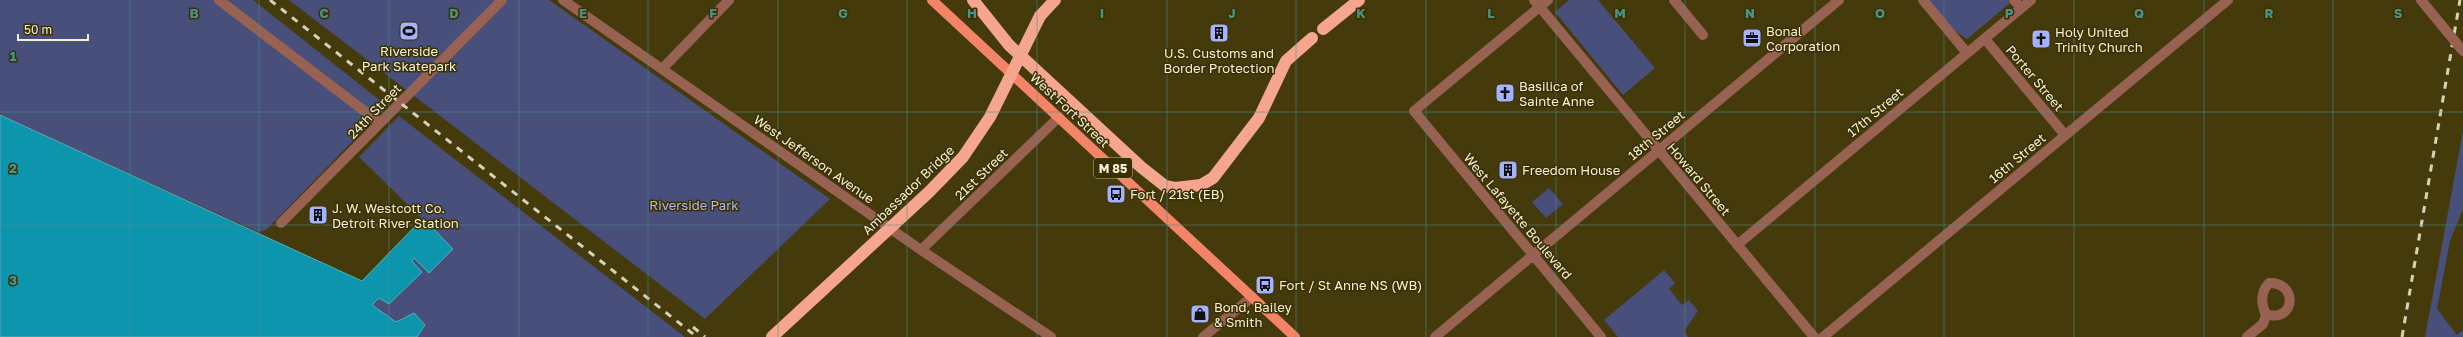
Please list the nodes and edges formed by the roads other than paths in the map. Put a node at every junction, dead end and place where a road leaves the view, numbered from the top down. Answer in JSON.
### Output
{"nodes":[{"id":1,"x":219,"y":0,"type":"edge"},
{"id":2,"x":502,"y":0,"type":"edge"},
{"id":3,"x":563,"y":0,"type":"edge"},
{"id":4,"x":729,"y":0,"type":"edge"},
{"id":5,"x":932,"y":0,"type":"edge"},
{"id":6,"x":973,"y":0,"type":"edge"},
{"id":7,"x":1048,"y":0,"type":"edge"},
{"id":8,"x":1055,"y":0,"type":"edge"},
{"id":9,"x":1359,"y":0,"type":"edge"},
{"id":10,"x":1674,"y":0,"type":"edge"},
{"id":11,"x":1839,"y":0,"type":"edge"},
{"id":12,"x":1923,"y":0,"type":"edge"},
{"id":13,"x":2014,"y":0,"type":"edge"},
{"id":14,"x":2031,"y":0,"type":"edge"},
{"id":15,"x":2228,"y":0,"type":"edge"},
{"id":16,"x":2421,"y":0,"type":"edge"},
{"id":17,"x":1540,"y":2,"type":"edge"},
{"id":18,"x":2021,"y":8,"type":"junction"},
{"id":19,"x":1040,"y":16,"type":"junction"},
{"id":20,"x":1323,"y":29,"type":"dead end"},
{"id":21,"x":1703,"y":35,"type":"dead end"},
{"id":22,"x":1312,"y":38,"type":"dead end"},
{"id":23,"x":1985,"y":39,"type":"junction"},
{"id":24,"x":2463,"y":51,"type":"edge"},
{"id":25,"x":1967,"y":53,"type":"junction"},
{"id":26,"x":662,"y":69,"type":"junction"},
{"id":27,"x":1059,"y":117,"type":"junction"},
{"id":28,"x":380,"y":123,"type":"junction"},
{"id":29,"x":2065,"y":135,"type":"junction"},
{"id":30,"x":1659,"y":150,"type":"junction"},
{"id":31,"x":281,"y":223,"type":"dead end"},
{"id":32,"x":1737,"y":245,"type":"junction"},
{"id":33,"x":921,"y":250,"type":"junction"},
{"id":34,"x":1533,"y":255,"type":"junction"},
{"id":35,"x":1252,"y":296,"type":"junction"},
{"id":36,"x":2265,"y":320,"type":"dead end"},
{"id":37,"x":772,"y":337,"type":"edge"},
{"id":38,"x":1052,"y":337,"type":"edge"},
{"id":39,"x":1203,"y":337,"type":"edge"},
{"id":40,"x":1295,"y":337,"type":"edge"},
{"id":41,"x":1434,"y":337,"type":"edge"},
{"id":42,"x":1601,"y":337,"type":"edge"},
{"id":43,"x":1814,"y":337,"type":"edge"},
{"id":44,"x":1822,"y":337,"type":"edge"},
{"id":45,"x":2247,"y":337,"type":"edge"}],
"edges":[{"from":1,"to":28,"type":"street"},
{"from":2,"to":28,"type":"street","name":"24th Street"},
{"from":3,"to":26,"type":"street","name":"West Jefferson Avenue"},
{"from":4,"to":26,"type":"street"},
{"from":5,"to":27,"type":"main road","name":"West Fort Street","number":"M 85"},
{"from":6,"to":22,"type":"highway"},
{"from":7,"to":19,"type":"highway","name":"Ambassador Bridge"},
{"from":8,"to":19,"type":"highway"},
{"from":9,"to":20,"type":"highway"},
{"from":10,"to":21,"type":"street"},
{"from":11,"to":30,"type":"street","name":"18th Street"},
{"from":12,"to":25,"type":"street"},
{"from":13,"to":18,"type":"street"},
{"from":14,"to":18,"type":"street","name":"17th Street"},
{"from":15,"to":29,"type":"street","name":"16th Street"},
{"from":16,"to":24,"type":"street","bridge":true},
{"from":17,"to":30,"type":"street","name":"Howard Street"},
{"from":17,"to":34,"type":"street","name":"West Lafayette Boulevard"},
{"from":18,"to":23,"type":"street","name":"17th Street"},
{"from":19,"to":37,"type":"highway","name":"Ambassador Bridge","bridge":true},
{"from":23,"to":25,"type":"street","name":"17th Street"},
{"from":23,"to":29,"type":"street","name":"Porter Street"},
{"from":25,"to":32,"type":"street","name":"17th Street"},
{"from":26,"to":33,"type":"street","name":"West Jefferson Avenue"},
{"from":27,"to":33,"type":"street","name":"21st Street"},
{"from":27,"to":35,"type":"main road","name":"West Fort Street","number":"M 85"},
{"from":28,"to":31,"type":"street","name":"24th Street"},
{"from":29,"to":44,"type":"street","name":"16th Street"},
{"from":30,"to":32,"type":"street","name":"Howard Street"},
{"from":30,"to":34,"type":"street","name":"18th Street"},
{"from":32,"to":43,"type":"street","name":"Howard Street"},
{"from":33,"to":38,"type":"street","name":"West Jefferson Avenue"},
{"from":34,"to":41,"type":"street","name":"18th Street"},
{"from":34,"to":42,"type":"street","name":"West Lafayette Boulevard"},
{"from":35,"to":39,"type":"street"},
{"from":35,"to":40,"type":"main road","name":"West Fort Street","number":"M 85"},
{"from":36,"to":45,"type":"street"}]}
